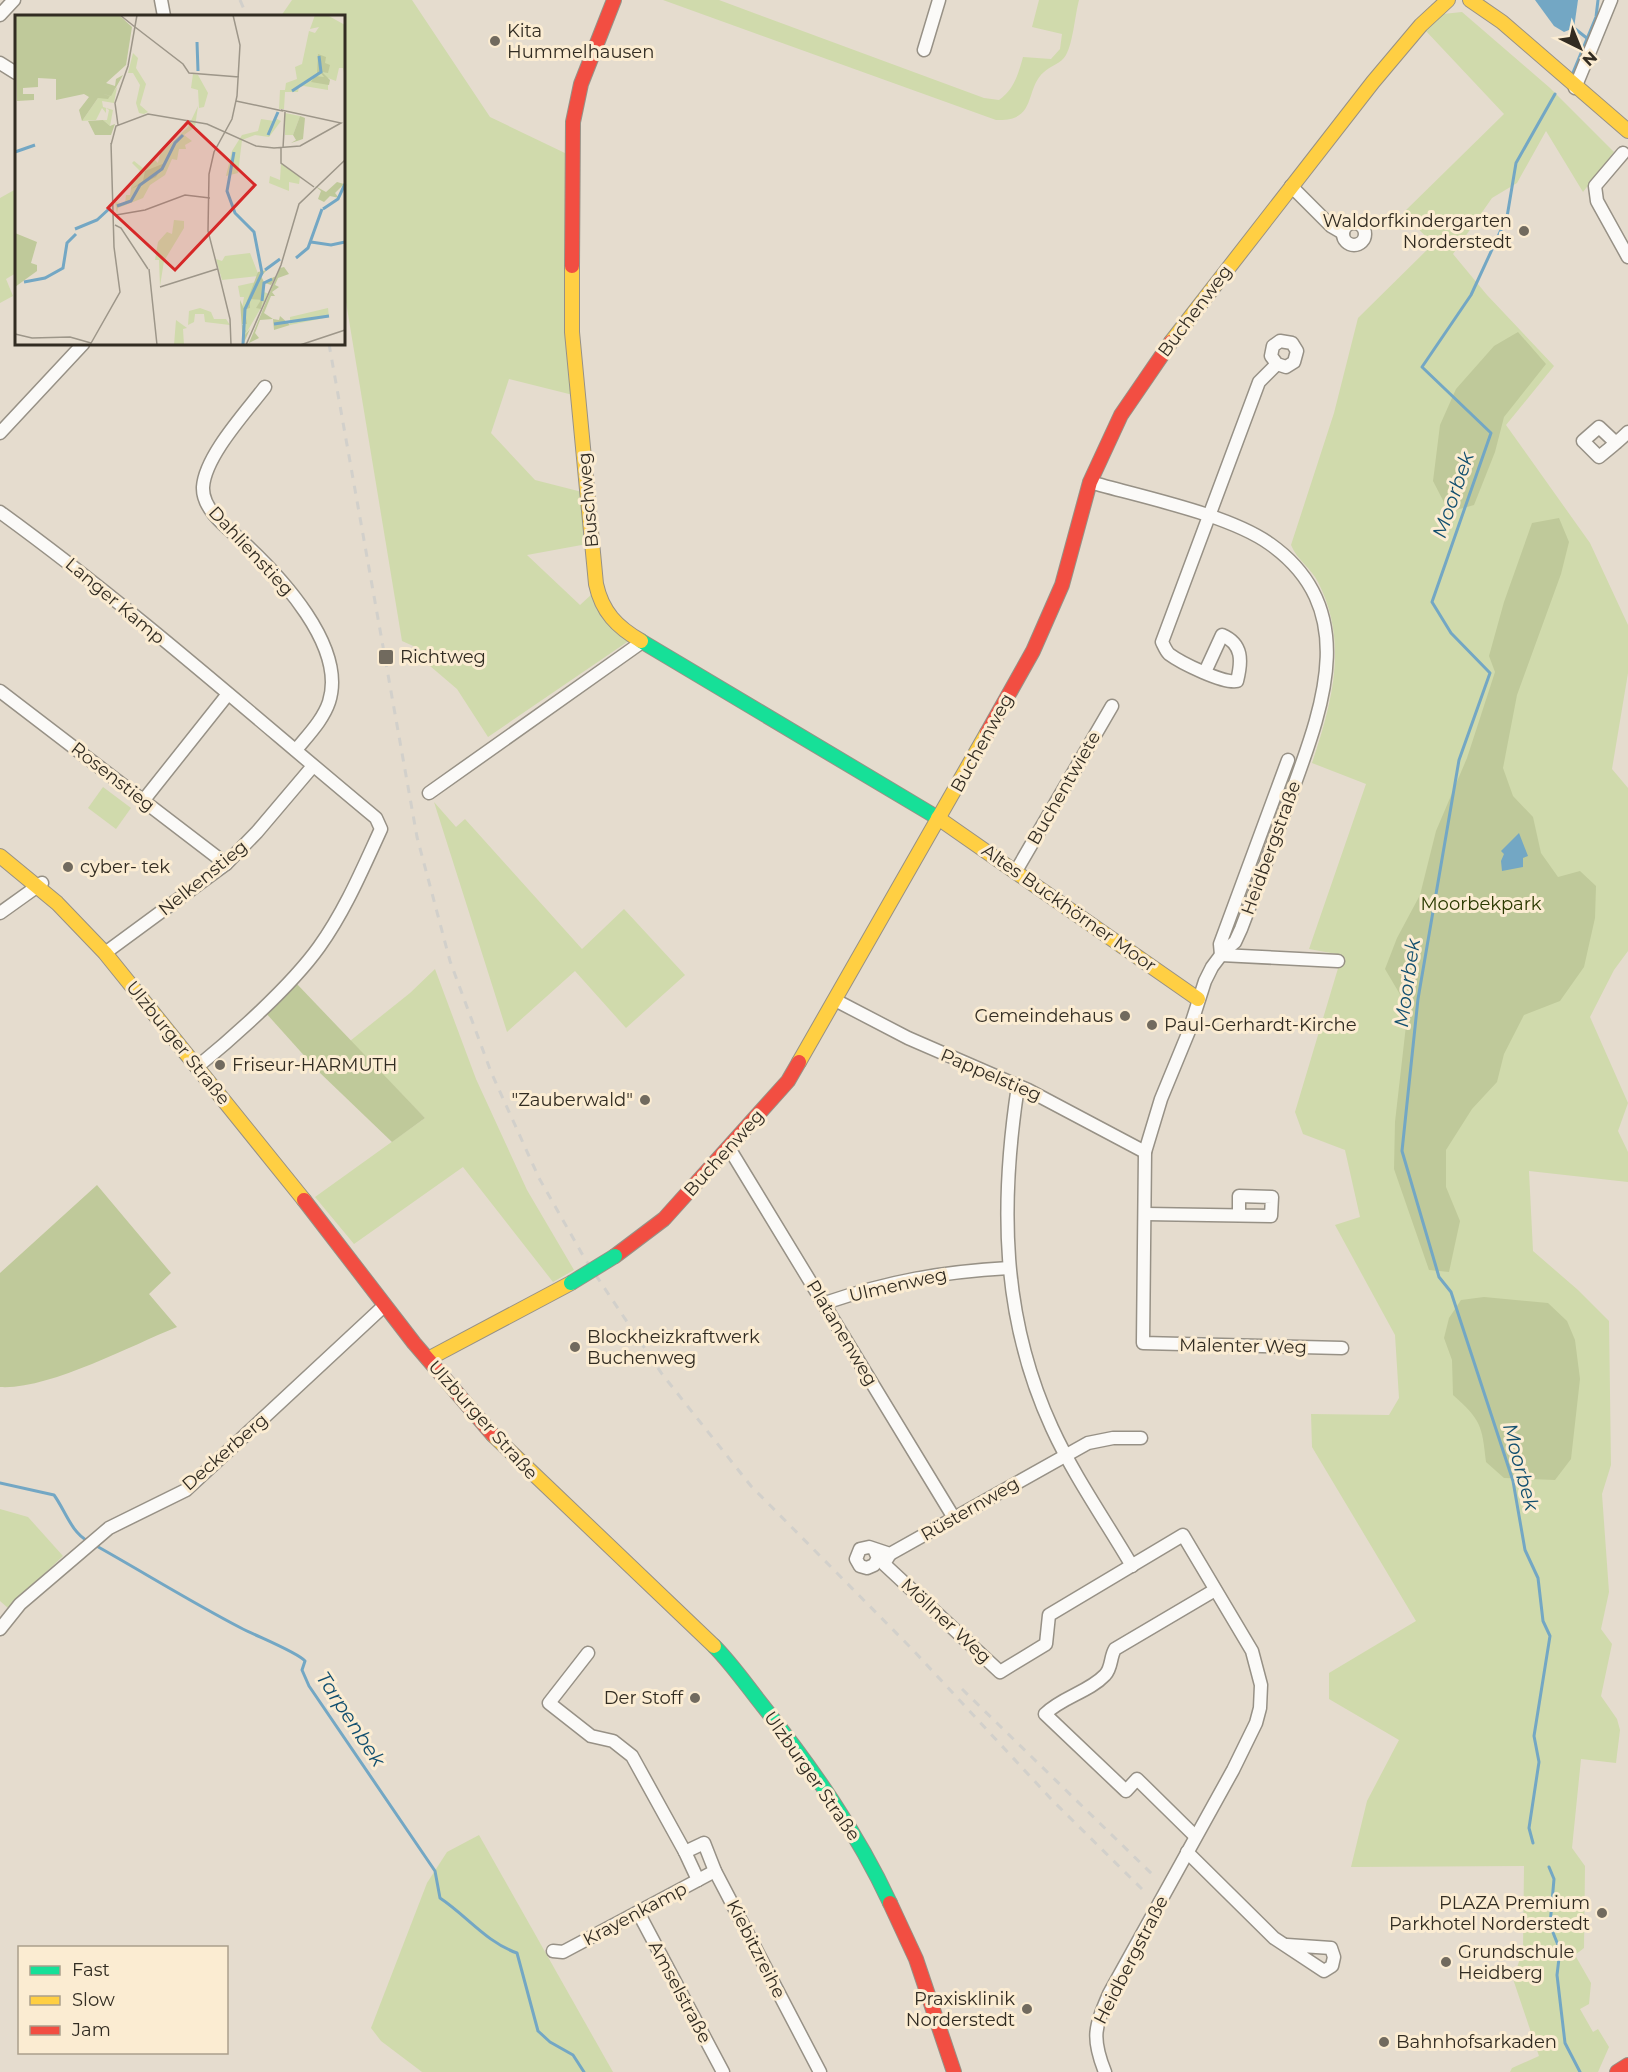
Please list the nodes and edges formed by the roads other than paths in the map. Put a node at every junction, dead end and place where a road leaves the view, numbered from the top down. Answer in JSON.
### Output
{"nodes":[{"id":1,"x":14,"y":0,"type":"edge"},
{"id":2,"x":161,"y":0,"type":"edge"},
{"id":3,"x":614,"y":0,"type":"edge"},
{"id":4,"x":939,"y":0,"type":"edge"},
{"id":5,"x":1434,"y":0,"type":"edge"},
{"id":6,"x":1448,"y":0,"type":"edge"},
{"id":7,"x":1470,"y":0,"type":"edge"},
{"id":8,"x":1486,"y":0,"type":"edge"},
{"id":9,"x":1611,"y":0,"type":"edge"},
{"id":10,"x":0,"y":15,"type":"edge"},
{"id":11,"x":164,"y":15,"type":"edge"},
{"id":12,"x":1502,"y":22,"type":"junction"},
{"id":13,"x":1421,"y":25,"type":"junction"},
{"id":14,"x":924,"y":50,"type":"dead end"},
{"id":15,"x":0,"y":63,"type":"edge"},
{"id":16,"x":15,"y":73,"type":"edge"},
{"id":17,"x":1575,"y":88,"type":"junction"},
{"id":18,"x":1628,"y":131,"type":"edge"},
{"id":19,"x":1623,"y":153,"type":"dead end"},
{"id":20,"x":1291,"y":186,"type":"junction"},
{"id":21,"x":1343,"y":233,"type":"dead end"},
{"id":22,"x":1628,"y":257,"type":"edge"},
{"id":23,"x":82,"y":345,"type":"edge"},
{"id":24,"x":1277,"y":364,"type":"dead end"},
{"id":25,"x":265,"y":387,"type":"dead end"},
{"id":26,"x":1628,"y":432,"type":"edge"},
{"id":27,"x":0,"y":433,"type":"edge"},
{"id":28,"x":1616,"y":444,"type":"dead end"},
{"id":29,"x":1090,"y":482,"type":"junction"},
{"id":30,"x":0,"y":512,"type":"edge"},
{"id":31,"x":1209,"y":517,"type":"junction"},
{"id":32,"x":642,"y":642,"type":"junction"},
{"id":33,"x":1205,"y":672,"type":"dead end"},
{"id":34,"x":0,"y":691,"type":"edge"},
{"id":35,"x":228,"y":694,"type":"junction"},
{"id":36,"x":1112,"y":706,"type":"dead end"},
{"id":37,"x":296,"y":750,"type":"junction"},
{"id":38,"x":1288,"y":760,"type":"dead end"},
{"id":39,"x":313,"y":766,"type":"junction"},
{"id":40,"x":429,"y":793,"type":"dead end"},
{"id":41,"x":143,"y":801,"type":"junction"},
{"id":42,"x":940,"y":819,"type":"junction"},
{"id":43,"x":0,"y":856,"type":"edge"},
{"id":44,"x":226,"y":864,"type":"junction"},
{"id":45,"x":1016,"y":871,"type":"junction"},
{"id":46,"x":40,"y":885,"type":"junction"},
{"id":47,"x":0,"y":914,"type":"edge"},
{"id":48,"x":105,"y":953,"type":"junction"},
{"id":49,"x":1221,"y":954,"type":"junction"},
{"id":50,"x":1338,"y":961,"type":"dead end"},
{"id":51,"x":1198,"y":999,"type":"junction"},
{"id":52,"x":835,"y":1000,"type":"junction"},
{"id":53,"x":197,"y":1067,"type":"junction"},
{"id":54,"x":1018,"y":1086,"type":"junction"},
{"id":55,"x":729,"y":1148,"type":"junction"},
{"id":56,"x":1145,"y":1152,"type":"junction"},
{"id":57,"x":1146,"y":1214,"type":"junction"},
{"id":58,"x":1239,"y":1215,"type":"dead end"},
{"id":59,"x":1009,"y":1268,"type":"junction"},
{"id":60,"x":825,"y":1303,"type":"junction"},
{"id":61,"x":385,"y":1305,"type":"junction"},
{"id":62,"x":1143,"y":1343,"type":"joint"},
{"id":63,"x":1342,"y":1348,"type":"dead end"},
{"id":64,"x":428,"y":1359,"type":"junction"},
{"id":65,"x":1141,"y":1438,"type":"dead end"},
{"id":66,"x":1065,"y":1455,"type":"junction"},
{"id":67,"x":954,"y":1518,"type":"junction"},
{"id":68,"x":1182,"y":1535,"type":"joint"},
{"id":69,"x":874,"y":1549,"type":"junction"},
{"id":70,"x":890,"y":1554,"type":"junction"},
{"id":71,"x":874,"y":1565,"type":"junction"},
{"id":72,"x":1132,"y":1566,"type":"junction"},
{"id":73,"x":1215,"y":1590,"type":"junction"},
{"id":74,"x":0,"y":1629,"type":"edge"},
{"id":75,"x":588,"y":1653,"type":"dead end"},
{"id":76,"x":1195,"y":1836,"type":"junction"},
{"id":77,"x":685,"y":1852,"type":"junction"},
{"id":78,"x":1187,"y":1852,"type":"junction"},
{"id":79,"x":715,"y":1871,"type":"junction"},
{"id":80,"x":698,"y":1880,"type":"junction"},
{"id":81,"x":638,"y":1912,"type":"junction"},
{"id":82,"x":1287,"y":1945,"type":"dead end"},
{"id":83,"x":553,"y":1951,"type":"dead end"},
{"id":84,"x":1628,"y":2065,"type":"edge"},
{"id":85,"x":723,"y":2072,"type":"edge"},
{"id":86,"x":820,"y":2072,"type":"edge"},
{"id":87,"x":954,"y":2072,"type":"edge"},
{"id":88,"x":1105,"y":2072,"type":"edge"},
{"id":89,"x":1617,"y":2072,"type":"edge"}],
"edges":[{"from":1,"to":10,"type":"street"},
{"from":2,"to":11,"type":"street"},
{"from":3,"to":32,"type":"street","name":"Buschweg"},
{"from":4,"to":14,"type":"street"},
{"from":5,"to":13,"type":"street","name":"Buchenweg"},
{"from":6,"to":13,"type":"street","name":"Buchenweg"},
{"from":7,"to":12,"type":"street"},
{"from":8,"to":12,"type":"street"},
{"from":9,"to":17,"type":"street"},
{"from":12,"to":17,"type":"street"},
{"from":13,"to":20,"type":"street","name":"Buchenweg"},
{"from":15,"to":16,"type":"street"},
{"from":17,"to":18,"type":"street"},
{"from":19,"to":22,"type":"street"},
{"from":20,"to":21,"type":"street"},
{"from":20,"to":29,"type":"street","name":"Buchenweg"},
{"from":23,"to":27,"type":"street"},
{"from":24,"to":31,"type":"street"},
{"from":25,"to":37,"type":"street","name":"Dahlienstieg"},
{"from":26,"to":28,"type":"street"},
{"from":29,"to":31,"type":"street","name":"Heidbergstraße"},
{"from":29,"to":42,"type":"street","name":"Buchenweg"},
{"from":30,"to":35,"type":"street","name":"Langer Kamp"},
{"from":31,"to":33,"type":"street"},
{"from":31,"to":49,"type":"street","name":"Heidbergstraße"},
{"from":32,"to":40,"type":"street"},
{"from":32,"to":42,"type":"street","name":"Buschweg"},
{"from":34,"to":41,"type":"street","name":"Rosenstieg"},
{"from":35,"to":37,"type":"street","name":"Langer Kamp"},
{"from":35,"to":41,"type":"street"},
{"from":36,"to":45,"type":"street","name":"Buchentwiete"},
{"from":37,"to":39,"type":"street","name":"Langer Kamp"},
{"from":38,"to":49,"type":"street"},
{"from":39,"to":44,"type":"street","name":"Nelkenstieg"},
{"from":39,"to":53,"type":"street","name":"Langer Kamp"},
{"from":41,"to":44,"type":"street","name":"Rosenstieg"},
{"from":42,"to":45,"type":"street","name":"Altes Buckhörner Moor"},
{"from":42,"to":52,"type":"street","name":"Buchenweg"},
{"from":43,"to":46,"type":"street","name":"Ulzburger Straße"},
{"from":44,"to":48,"type":"street","name":"Nelkenstieg"},
{"from":45,"to":51,"type":"street","name":"Altes Buckhörner Moor"},
{"from":46,"to":47,"type":"street"},
{"from":46,"to":48,"type":"street","name":"Ulzburger Straße"},
{"from":48,"to":53,"type":"street","name":"Ulzburger Straße"},
{"from":49,"to":50,"type":"street"},
{"from":49,"to":51,"type":"street","name":"Heidbergstraße"},
{"from":51,"to":56,"type":"street","name":"Heidbergstraße"},
{"from":52,"to":54,"type":"street","name":"Pappelstieg"},
{"from":52,"to":55,"type":"street","name":"Buchenweg"},
{"from":53,"to":61,"type":"street","name":"Ulzburger Straße"},
{"from":54,"to":56,"type":"street","name":"Pappelstieg"},
{"from":54,"to":59,"type":"street"},
{"from":55,"to":60,"type":"street","name":"Platanenweg"},
{"from":55,"to":64,"type":"street","name":"Buchenweg","bridge":true},
{"from":56,"to":57,"type":"street","name":"Heidbergstraße"},
{"from":57,"to":58,"type":"street"},
{"from":57,"to":62,"type":"street","name":"Heidbergstraße"},
{"from":59,"to":60,"type":"street","name":"Ulmenweg"},
{"from":59,"to":66,"type":"street"},
{"from":60,"to":67,"type":"street","name":"Platanenweg"},
{"from":61,"to":64,"type":"street","name":"Ulzburger Straße"},
{"from":61,"to":74,"type":"street","name":"Deckerberg"},
{"from":62,"to":63,"type":"street","name":"Malenter Weg"},
{"from":64,"to":87,"type":"street","name":"Ulzburger Straße"},
{"from":65,"to":66,"type":"street","name":"Rüsternweg"},
{"from":66,"to":67,"type":"street","name":"Rüsternweg"},
{"from":66,"to":72,"type":"street"},
{"from":67,"to":70,"type":"street","name":"Rüsternweg"},
{"from":68,"to":72,"type":"street","name":"Möllner Weg"},
{"from":68,"to":73,"type":"street","name":"Heidbergstraße"},
{"from":69,"to":70,"type":"street"},
{"from":69,"to":71,"type":"street"},
{"from":69,"to":71,"type":"street"},
{"from":70,"to":71,"type":"street","name":"Rüsternweg"},
{"from":70,"to":72,"type":"street","name":"Möllner Weg"},
{"from":73,"to":76,"type":"street","name":"Heidbergstraße"},
{"from":73,"to":76,"type":"street"},
{"from":75,"to":77,"type":"street"},
{"from":76,"to":78,"type":"street","name":"Heidbergstraße"},
{"from":77,"to":79,"type":"street","name":"Kiebitzreihe"},
{"from":77,"to":80,"type":"street"},
{"from":78,"to":82,"type":"street"},
{"from":78,"to":88,"type":"street","name":"Heidbergstraße"},
{"from":79,"to":80,"type":"street","name":"Krayenkamp"},
{"from":79,"to":86,"type":"street","name":"Kiebitzreihe"},
{"from":80,"to":81,"type":"street","name":"Krayenkamp"},
{"from":81,"to":83,"type":"street","name":"Krayenkamp"},
{"from":81,"to":85,"type":"street","name":"Amselstraße"},
{"from":84,"to":89,"type":"street"}]}
